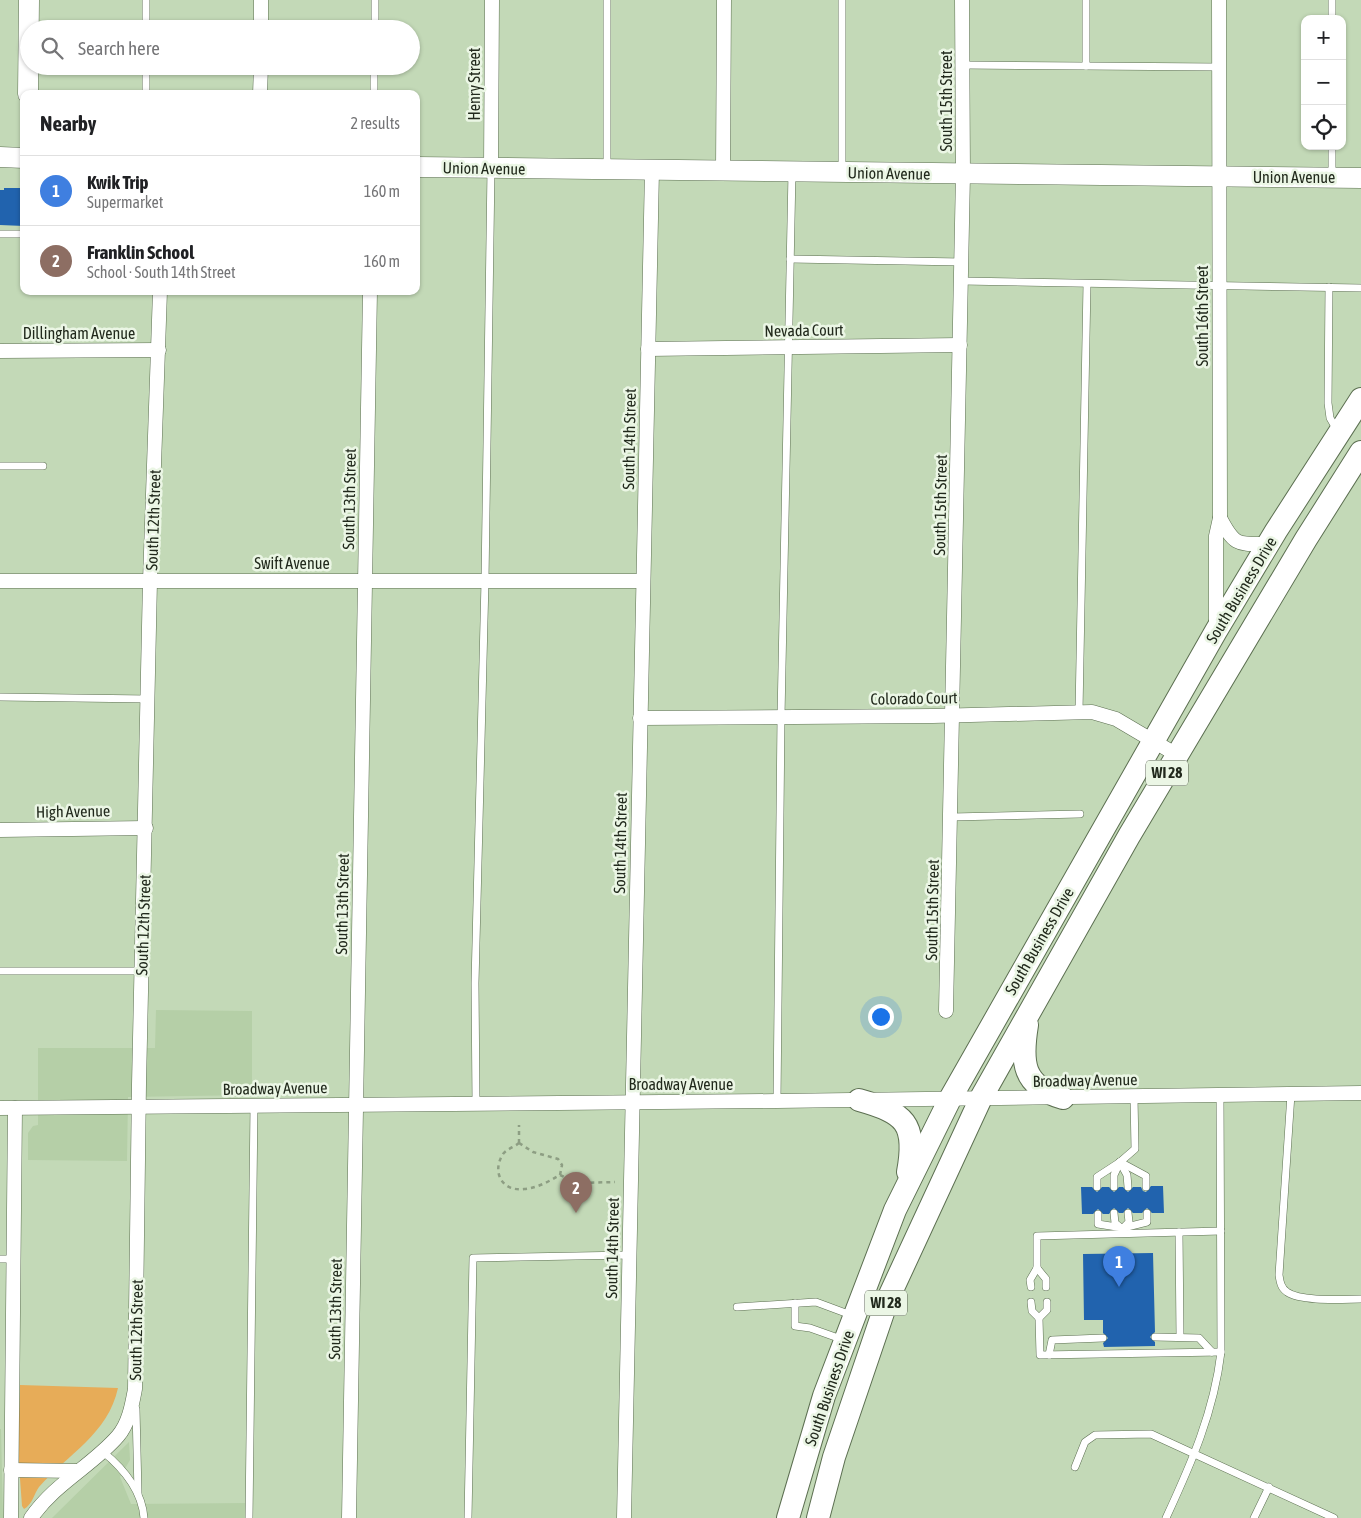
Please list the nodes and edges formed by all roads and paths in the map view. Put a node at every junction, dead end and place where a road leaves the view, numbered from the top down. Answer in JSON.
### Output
{"nodes":[{"id":1,"x":29,"y":0,"type":"edge"},
{"id":2,"x":146,"y":0,"type":"edge"},
{"id":3,"x":261,"y":0,"type":"edge"},
{"id":4,"x":375,"y":0,"type":"edge"},
{"id":5,"x":492,"y":0,"type":"edge"},
{"id":6,"x":607,"y":0,"type":"edge"},
{"id":7,"x":724,"y":0,"type":"edge"},
{"id":8,"x":842,"y":0,"type":"edge"},
{"id":9,"x":962,"y":0,"type":"edge"},
{"id":10,"x":1086,"y":0,"type":"edge"},
{"id":11,"x":1219,"y":0,"type":"edge"},
{"id":12,"x":1332,"y":0,"type":"edge"},
{"id":13,"x":1332,"y":15,"type":"edge"},
{"id":14,"x":29,"y":20,"type":"edge"},
{"id":15,"x":146,"y":20,"type":"edge"},
{"id":16,"x":261,"y":20,"type":"edge"},
{"id":17,"x":375,"y":20,"type":"edge"},
{"id":18,"x":963,"y":65,"type":"junction"},
{"id":19,"x":1086,"y":66,"type":"junction"},
{"id":20,"x":1219,"y":67,"type":"junction"},
{"id":21,"x":28,"y":75,"type":"edge"},
{"id":22,"x":146,"y":75,"type":"edge"},
{"id":23,"x":261,"y":75,"type":"edge"},
{"id":24,"x":374,"y":75,"type":"edge"},
{"id":25,"x":28,"y":90,"type":"edge"},
{"id":26,"x":146,"y":90,"type":"edge"},
{"id":27,"x":260,"y":90,"type":"edge"},
{"id":28,"x":374,"y":90,"type":"edge"},
{"id":29,"x":1332,"y":150,"type":"edge"},
{"id":30,"x":0,"y":157,"type":"edge"},
{"id":31,"x":20,"y":158,"type":"edge"},
{"id":32,"x":420,"y":167,"type":"edge"},
{"id":33,"x":491,"y":168,"type":"junction"},
{"id":34,"x":607,"y":169,"type":"junction"},
{"id":35,"x":652,"y":170,"type":"junction"},
{"id":36,"x":723,"y":170,"type":"junction"},
{"id":37,"x":792,"y":171,"type":"junction"},
{"id":38,"x":842,"y":172,"type":"junction"},
{"id":39,"x":964,"y":174,"type":"junction"},
{"id":40,"x":1220,"y":177,"type":"junction"},
{"id":41,"x":1332,"y":177,"type":"junction"},
{"id":42,"x":1361,"y":178,"type":"edge"},
{"id":43,"x":0,"y":234,"type":"edge"},
{"id":44,"x":20,"y":234,"type":"edge"},
{"id":45,"x":790,"y":259,"type":"junction"},
{"id":46,"x":962,"y":262,"type":"junction"},
{"id":47,"x":962,"y":281,"type":"junction"},
{"id":48,"x":1087,"y":284,"type":"junction"},
{"id":49,"x":1220,"y":285,"type":"junction"},
{"id":50,"x":1329,"y":287,"type":"junction"},
{"id":51,"x":1361,"y":288,"type":"edge"},
{"id":52,"x":160,"y":295,"type":"edge"},
{"id":53,"x":370,"y":295,"type":"edge"},
{"id":54,"x":960,"y":345,"type":"junction"},
{"id":55,"x":648,"y":348,"type":"junction"},
{"id":56,"x":788,"y":348,"type":"junction"},
{"id":57,"x":159,"y":350,"type":"junction"},
{"id":58,"x":0,"y":351,"type":"edge"},
{"id":59,"x":1361,"y":399,"type":"edge"},
{"id":60,"x":1339,"y":433,"type":"junction"},
{"id":61,"x":1361,"y":452,"type":"edge"},
{"id":62,"x":0,"y":466,"type":"edge"},
{"id":63,"x":43,"y":466,"type":"dead end"},
{"id":64,"x":1220,"y":518,"type":"junction"},
{"id":65,"x":1269,"y":544,"type":"junction"},
{"id":66,"x":366,"y":580,"type":"junction"},
{"id":67,"x":485,"y":580,"type":"junction"},
{"id":68,"x":0,"y":581,"type":"edge"},
{"id":69,"x":150,"y":581,"type":"junction"},
{"id":70,"x":643,"y":581,"type":"junction"},
{"id":71,"x":1216,"y":631,"type":"junction"},
{"id":72,"x":0,"y":696,"type":"edge"},
{"id":73,"x":148,"y":699,"type":"junction"},
{"id":74,"x":1079,"y":712,"type":"junction"},
{"id":75,"x":954,"y":715,"type":"junction"},
{"id":76,"x":781,"y":716,"type":"junction"},
{"id":77,"x":640,"y":718,"type":"junction"},
{"id":78,"x":1153,"y":741,"type":"junction"},
{"id":79,"x":1177,"y":756,"type":"junction"},
{"id":80,"x":1080,"y":814,"type":"dead end"},
{"id":81,"x":952,"y":817,"type":"junction"},
{"id":82,"x":146,"y":828,"type":"junction"},
{"id":83,"x":0,"y":830,"type":"edge"},
{"id":84,"x":0,"y":971,"type":"edge"},
{"id":85,"x":142,"y":971,"type":"junction"},
{"id":86,"x":946,"y":1011,"type":"dead end"},
{"id":87,"x":1029,"y":1013,"type":"junction"},
{"id":88,"x":1361,"y":1093,"type":"edge"},
{"id":89,"x":1291,"y":1094,"type":"junction"},
{"id":90,"x":1220,"y":1095,"type":"junction"},
{"id":91,"x":1134,"y":1097,"type":"junction"},
{"id":92,"x":980,"y":1098,"type":"junction"},
{"id":93,"x":1063,"y":1098,"type":"junction"},
{"id":94,"x":950,"y":1099,"type":"junction"},
{"id":95,"x":859,"y":1100,"type":"junction"},
{"id":96,"x":632,"y":1101,"type":"junction"},
{"id":97,"x":777,"y":1102,"type":"junction"},
{"id":98,"x":476,"y":1103,"type":"junction"},
{"id":99,"x":356,"y":1105,"type":"junction"},
{"id":100,"x":254,"y":1106,"type":"junction"},
{"id":101,"x":139,"y":1107,"type":"junction"},
{"id":102,"x":0,"y":1108,"type":"edge"},
{"id":103,"x":15,"y":1108,"type":"junction"},
{"id":104,"x":519,"y":1125,"type":"dead end"},
{"id":105,"x":519,"y":1143,"type":"junction"},
{"id":106,"x":1120,"y":1162,"type":"junction"},
{"id":107,"x":560,"y":1175,"type":"junction"},
{"id":108,"x":614,"y":1182,"type":"dead end"},
{"id":109,"x":1146,"y":1186,"type":"dead end"},
{"id":110,"x":1097,"y":1187,"type":"dead end"},
{"id":111,"x":1114,"y":1187,"type":"dead end"},
{"id":112,"x":1128,"y":1187,"type":"dead end"},
{"id":113,"x":904,"y":1193,"type":"junction"},
{"id":114,"x":1128,"y":1213,"type":"dead end"},
{"id":115,"x":1147,"y":1213,"type":"dead end"},
{"id":116,"x":1098,"y":1214,"type":"dead end"},
{"id":117,"x":1114,"y":1214,"type":"dead end"},
{"id":118,"x":1123,"y":1231,"type":"junction"},
{"id":119,"x":1221,"y":1231,"type":"junction"},
{"id":120,"x":1180,"y":1232,"type":"junction"},
{"id":121,"x":630,"y":1255,"type":"junction"},
{"id":122,"x":6,"y":1259,"type":"edge"},
{"id":123,"x":1037,"y":1268,"type":"junction"},
{"id":124,"x":1031,"y":1287,"type":"dead end"},
{"id":125,"x":1046,"y":1287,"type":"dead end"},
{"id":126,"x":1361,"y":1299,"type":"edge"},
{"id":127,"x":795,"y":1302,"type":"junction"},
{"id":128,"x":1031,"y":1302,"type":"dead end"},
{"id":129,"x":1046,"y":1302,"type":"dead end"},
{"id":130,"x":737,"y":1306,"type":"dead end"},
{"id":131,"x":855,"y":1316,"type":"junction"},
{"id":132,"x":1039,"y":1318,"type":"junction"},
{"id":133,"x":1180,"y":1336,"type":"junction"},
{"id":134,"x":1155,"y":1337,"type":"dead end"},
{"id":135,"x":1103,"y":1338,"type":"dead end"},
{"id":136,"x":845,"y":1340,"type":"junction"},
{"id":137,"x":1212,"y":1352,"type":"junction"},
{"id":138,"x":1221,"y":1352,"type":"junction"},
{"id":139,"x":1048,"y":1355,"type":"junction"},
{"id":140,"x":135,"y":1389,"type":"junction"},
{"id":141,"x":102,"y":1451,"type":"junction"},
{"id":142,"x":1196,"y":1453,"type":"junction"},
{"id":143,"x":1075,"y":1467,"type":"dead end"},
{"id":144,"x":11,"y":1470,"type":"junction"},
{"id":145,"x":76,"y":1471,"type":"junction"},
{"id":146,"x":1269,"y":1487,"type":"junction"},
{"id":147,"x":138,"y":1493,"type":"junction"},
{"id":148,"x":11,"y":1518,"type":"edge"},
{"id":149,"x":32,"y":1518,"type":"edge"},
{"id":150,"x":144,"y":1518,"type":"edge"},
{"id":151,"x":249,"y":1518,"type":"edge"},
{"id":152,"x":349,"y":1518,"type":"edge"},
{"id":153,"x":468,"y":1518,"type":"edge"},
{"id":154,"x":624,"y":1518,"type":"edge"},
{"id":155,"x":788,"y":1518,"type":"edge"},
{"id":156,"x":818,"y":1518,"type":"edge"},
{"id":157,"x":1166,"y":1518,"type":"edge"},
{"id":158,"x":1254,"y":1518,"type":"edge"},
{"id":159,"x":1334,"y":1518,"type":"edge"}],
"edges":[{"from":1,"to":14,"type":"street"},
{"from":2,"to":15,"type":"lane"},
{"from":3,"to":16,"type":"street"},
{"from":4,"to":17,"type":"lane"},
{"from":5,"to":33,"type":"street","name":"Henry Street"},
{"from":6,"to":34,"type":"lane"},
{"from":7,"to":36,"type":"street"},
{"from":8,"to":38,"type":"lane"},
{"from":9,"to":18,"type":"street","name":"South 15th Street"},
{"from":10,"to":19,"type":"lane"},
{"from":11,"to":20,"type":"street","name":"South 16th Street"},
{"from":12,"to":13,"type":"lane"},
{"from":18,"to":19,"type":"lane"},
{"from":18,"to":39,"type":"street","name":"South 15th Street"},
{"from":19,"to":20,"type":"lane"},
{"from":20,"to":40,"type":"street","name":"South 16th Street"},
{"from":21,"to":25,"type":"street"},
{"from":22,"to":26,"type":"lane"},
{"from":23,"to":27,"type":"street"},
{"from":24,"to":28,"type":"lane"},
{"from":29,"to":41,"type":"lane"},
{"from":30,"to":31,"type":"street"},
{"from":32,"to":33,"type":"street","name":"Union Avenue"},
{"from":33,"to":34,"type":"street","name":"Union Avenue"},
{"from":33,"to":67,"type":"lane"},
{"from":34,"to":35,"type":"street","name":"Union Avenue"},
{"from":35,"to":36,"type":"street","name":"Union Avenue"},
{"from":35,"to":55,"type":"street","name":"South 14th Street"},
{"from":36,"to":37,"type":"street","name":"Union Avenue"},
{"from":37,"to":38,"type":"street","name":"Union Avenue"},
{"from":37,"to":45,"type":"lane"},
{"from":38,"to":39,"type":"street","name":"Union Avenue"},
{"from":39,"to":40,"type":"street","name":"Union Avenue"},
{"from":39,"to":46,"type":"street","name":"South 15th Street"},
{"from":40,"to":41,"type":"street","name":"Union Avenue"},
{"from":40,"to":49,"type":"street","name":"South 16th Street"},
{"from":41,"to":42,"type":"street","name":"Union Avenue"},
{"from":43,"to":44,"type":"lane"},
{"from":45,"to":46,"type":"lane"},
{"from":45,"to":56,"type":"lane"},
{"from":46,"to":47,"type":"street","name":"South 15th Street"},
{"from":47,"to":48,"type":"lane"},
{"from":47,"to":54,"type":"street","name":"South 15th Street"},
{"from":48,"to":49,"type":"lane"},
{"from":48,"to":74,"type":"lane"},
{"from":49,"to":50,"type":"lane"},
{"from":49,"to":64,"type":"street","name":"South 16th Street"},
{"from":50,"to":51,"type":"lane"},
{"from":50,"to":60,"type":"lane"},
{"from":52,"to":57,"type":"street","name":"South 12th Street"},
{"from":53,"to":66,"type":"street","name":"South 13th Street"},
{"from":54,"to":56,"type":"street","name":"Nevada Court"},
{"from":54,"to":75,"type":"street","name":"South 15th Street"},
{"from":55,"to":56,"type":"street","name":"Nevada Court"},
{"from":55,"to":70,"type":"street","name":"South 14th Street"},
{"from":56,"to":76,"type":"lane"},
{"from":57,"to":58,"type":"street","name":"Dillingham Avenue"},
{"from":57,"to":69,"type":"street","name":"South 12th Street"},
{"from":59,"to":60,"type":"main road","name":"South Business Drive","number":"WI 28"},
{"from":60,"to":65,"type":"main road","name":"South Business Drive","number":"WI 28"},
{"from":61,"to":79,"type":"main road","name":"South Business Drive","number":"WI 28"},
{"from":62,"to":63,"type":"lane"},
{"from":64,"to":65,"type":"street"},
{"from":64,"to":71,"type":"street","name":"South 16th Street"},
{"from":65,"to":71,"type":"main road","name":"South Business Drive","number":"WI 28"},
{"from":66,"to":67,"type":"street","name":"Swift Avenue"},
{"from":66,"to":69,"type":"street","name":"Swift Avenue"},
{"from":66,"to":99,"type":"street","name":"South 13th Street"},
{"from":67,"to":70,"type":"street","name":"Swift Avenue"},
{"from":67,"to":98,"type":"lane"},
{"from":68,"to":69,"type":"street","name":"Swift Avenue"},
{"from":69,"to":73,"type":"street","name":"South 12th Street"},
{"from":70,"to":77,"type":"street","name":"South 14th Street"},
{"from":71,"to":78,"type":"main road","name":"South Business Drive","number":"WI 28"},
{"from":72,"to":73,"type":"lane"},
{"from":73,"to":82,"type":"street","name":"South 12th Street"},
{"from":74,"to":75,"type":"street","name":"Colorado Court"},
{"from":74,"to":78,"type":"street","name":"Colorado Court"},
{"from":75,"to":76,"type":"street","name":"Colorado Court"},
{"from":75,"to":81,"type":"street","name":"South 15th Street"},
{"from":76,"to":77,"type":"street","name":"Colorado Court"},
{"from":76,"to":97,"type":"lane"},
{"from":77,"to":96,"type":"street","name":"South 14th Street"},
{"from":78,"to":79,"type":"street","name":"Colorado Court"},
{"from":78,"to":94,"type":"main road","name":"South Business Drive","number":"WI 28"},
{"from":79,"to":87,"type":"main road","name":"South Business Drive","number":"WI 28"},
{"from":80,"to":81,"type":"lane"},
{"from":81,"to":86,"type":"street","name":"South 15th Street"},
{"from":82,"to":83,"type":"street","name":"High Avenue"},
{"from":82,"to":85,"type":"street","name":"South 12th Street"},
{"from":84,"to":85,"type":"lane"},
{"from":85,"to":101,"type":"street","name":"South 12th Street"},
{"from":87,"to":92,"type":"main road","name":"South Business Drive","number":"WI 28"},
{"from":87,"to":93,"type":"main road"},
{"from":88,"to":89,"type":"street","name":"Broadway Avenue"},
{"from":89,"to":90,"type":"street","name":"Broadway Avenue"},
{"from":89,"to":126,"type":"lane"},
{"from":90,"to":91,"type":"street","name":"Broadway Avenue"},
{"from":90,"to":119,"type":"lane"},
{"from":91,"to":93,"type":"street","name":"Broadway Avenue"},
{"from":91,"to":106,"type":"lane"},
{"from":92,"to":93,"type":"street","name":"Broadway Avenue"},
{"from":92,"to":94,"type":"street","name":"Broadway Avenue"},
{"from":92,"to":156,"type":"main road","name":"South Business Drive","number":"WI 28"},
{"from":94,"to":95,"type":"street","name":"Broadway Avenue"},
{"from":94,"to":113,"type":"main road","name":"South Business Drive","number":"WI 28"},
{"from":95,"to":97,"type":"street","name":"Broadway Avenue"},
{"from":95,"to":113,"type":"main road"},
{"from":96,"to":97,"type":"street","name":"Broadway Avenue"},
{"from":96,"to":98,"type":"street","name":"Broadway Avenue"},
{"from":96,"to":121,"type":"street","name":"South 14th Street"},
{"from":98,"to":99,"type":"street","name":"Broadway Avenue"},
{"from":99,"to":100,"type":"street","name":"Broadway Avenue"},
{"from":99,"to":152,"type":"street","name":"South 13th Street"},
{"from":100,"to":101,"type":"street","name":"Broadway Avenue"},
{"from":100,"to":151,"type":"lane"},
{"from":101,"to":103,"type":"street","name":"Broadway Avenue"},
{"from":101,"to":140,"type":"street","name":"South 12th Street"},
{"from":102,"to":103,"type":"street","name":"Broadway Avenue"},
{"from":103,"to":122,"type":"street"},
{"from":104,"to":105,"type":"path"},
{"from":105,"to":107,"type":"path"},
{"from":105,"to":107,"type":"path"},
{"from":106,"to":109,"type":"lane"},
{"from":106,"to":110,"type":"lane"},
{"from":106,"to":111,"type":"lane"},
{"from":106,"to":112,"type":"lane"},
{"from":107,"to":108,"type":"path"},
{"from":113,"to":131,"type":"main road","name":"South Business Drive","number":"WI 28"},
{"from":114,"to":118,"type":"lane"},
{"from":115,"to":118,"type":"lane"},
{"from":116,"to":118,"type":"lane"},
{"from":117,"to":118,"type":"lane"},
{"from":118,"to":120,"type":"lane"},
{"from":118,"to":123,"type":"lane"},
{"from":119,"to":120,"type":"lane"},
{"from":119,"to":138,"type":"lane"},
{"from":120,"to":133,"type":"lane"},
{"from":121,"to":153,"type":"lane"},
{"from":121,"to":154,"type":"street","name":"South 14th Street"},
{"from":122,"to":144,"type":"street"},
{"from":123,"to":124,"type":"lane"},
{"from":123,"to":125,"type":"lane"},
{"from":127,"to":130,"type":"lane"},
{"from":127,"to":131,"type":"lane"},
{"from":127,"to":136,"type":"lane"},
{"from":128,"to":132,"type":"lane"},
{"from":129,"to":132,"type":"lane"},
{"from":131,"to":136,"type":"main road","name":"South Business Drive","number":"WI 28"},
{"from":132,"to":139,"type":"lane"},
{"from":133,"to":134,"type":"lane"},
{"from":133,"to":137,"type":"lane"},
{"from":135,"to":139,"type":"lane"},
{"from":136,"to":155,"type":"main road","name":"South Business Drive","number":"WI 28"},
{"from":137,"to":138,"type":"lane"},
{"from":137,"to":139,"type":"lane"},
{"from":138,"to":142,"type":"lane"},
{"from":140,"to":141,"type":"street","name":"South 12th Street"},
{"from":140,"to":147,"type":"lane"},
{"from":141,"to":145,"type":"street","name":"South 12th Street"},
{"from":141,"to":147,"type":"lane"},
{"from":142,"to":143,"type":"lane"},
{"from":142,"to":146,"type":"lane"},
{"from":142,"to":157,"type":"lane"},
{"from":144,"to":145,"type":"street"},
{"from":144,"to":148,"type":"street"},
{"from":145,"to":149,"type":"street","name":"South 12th Street"},
{"from":146,"to":158,"type":"lane"},
{"from":146,"to":159,"type":"lane"},
{"from":147,"to":150,"type":"lane"}]}
